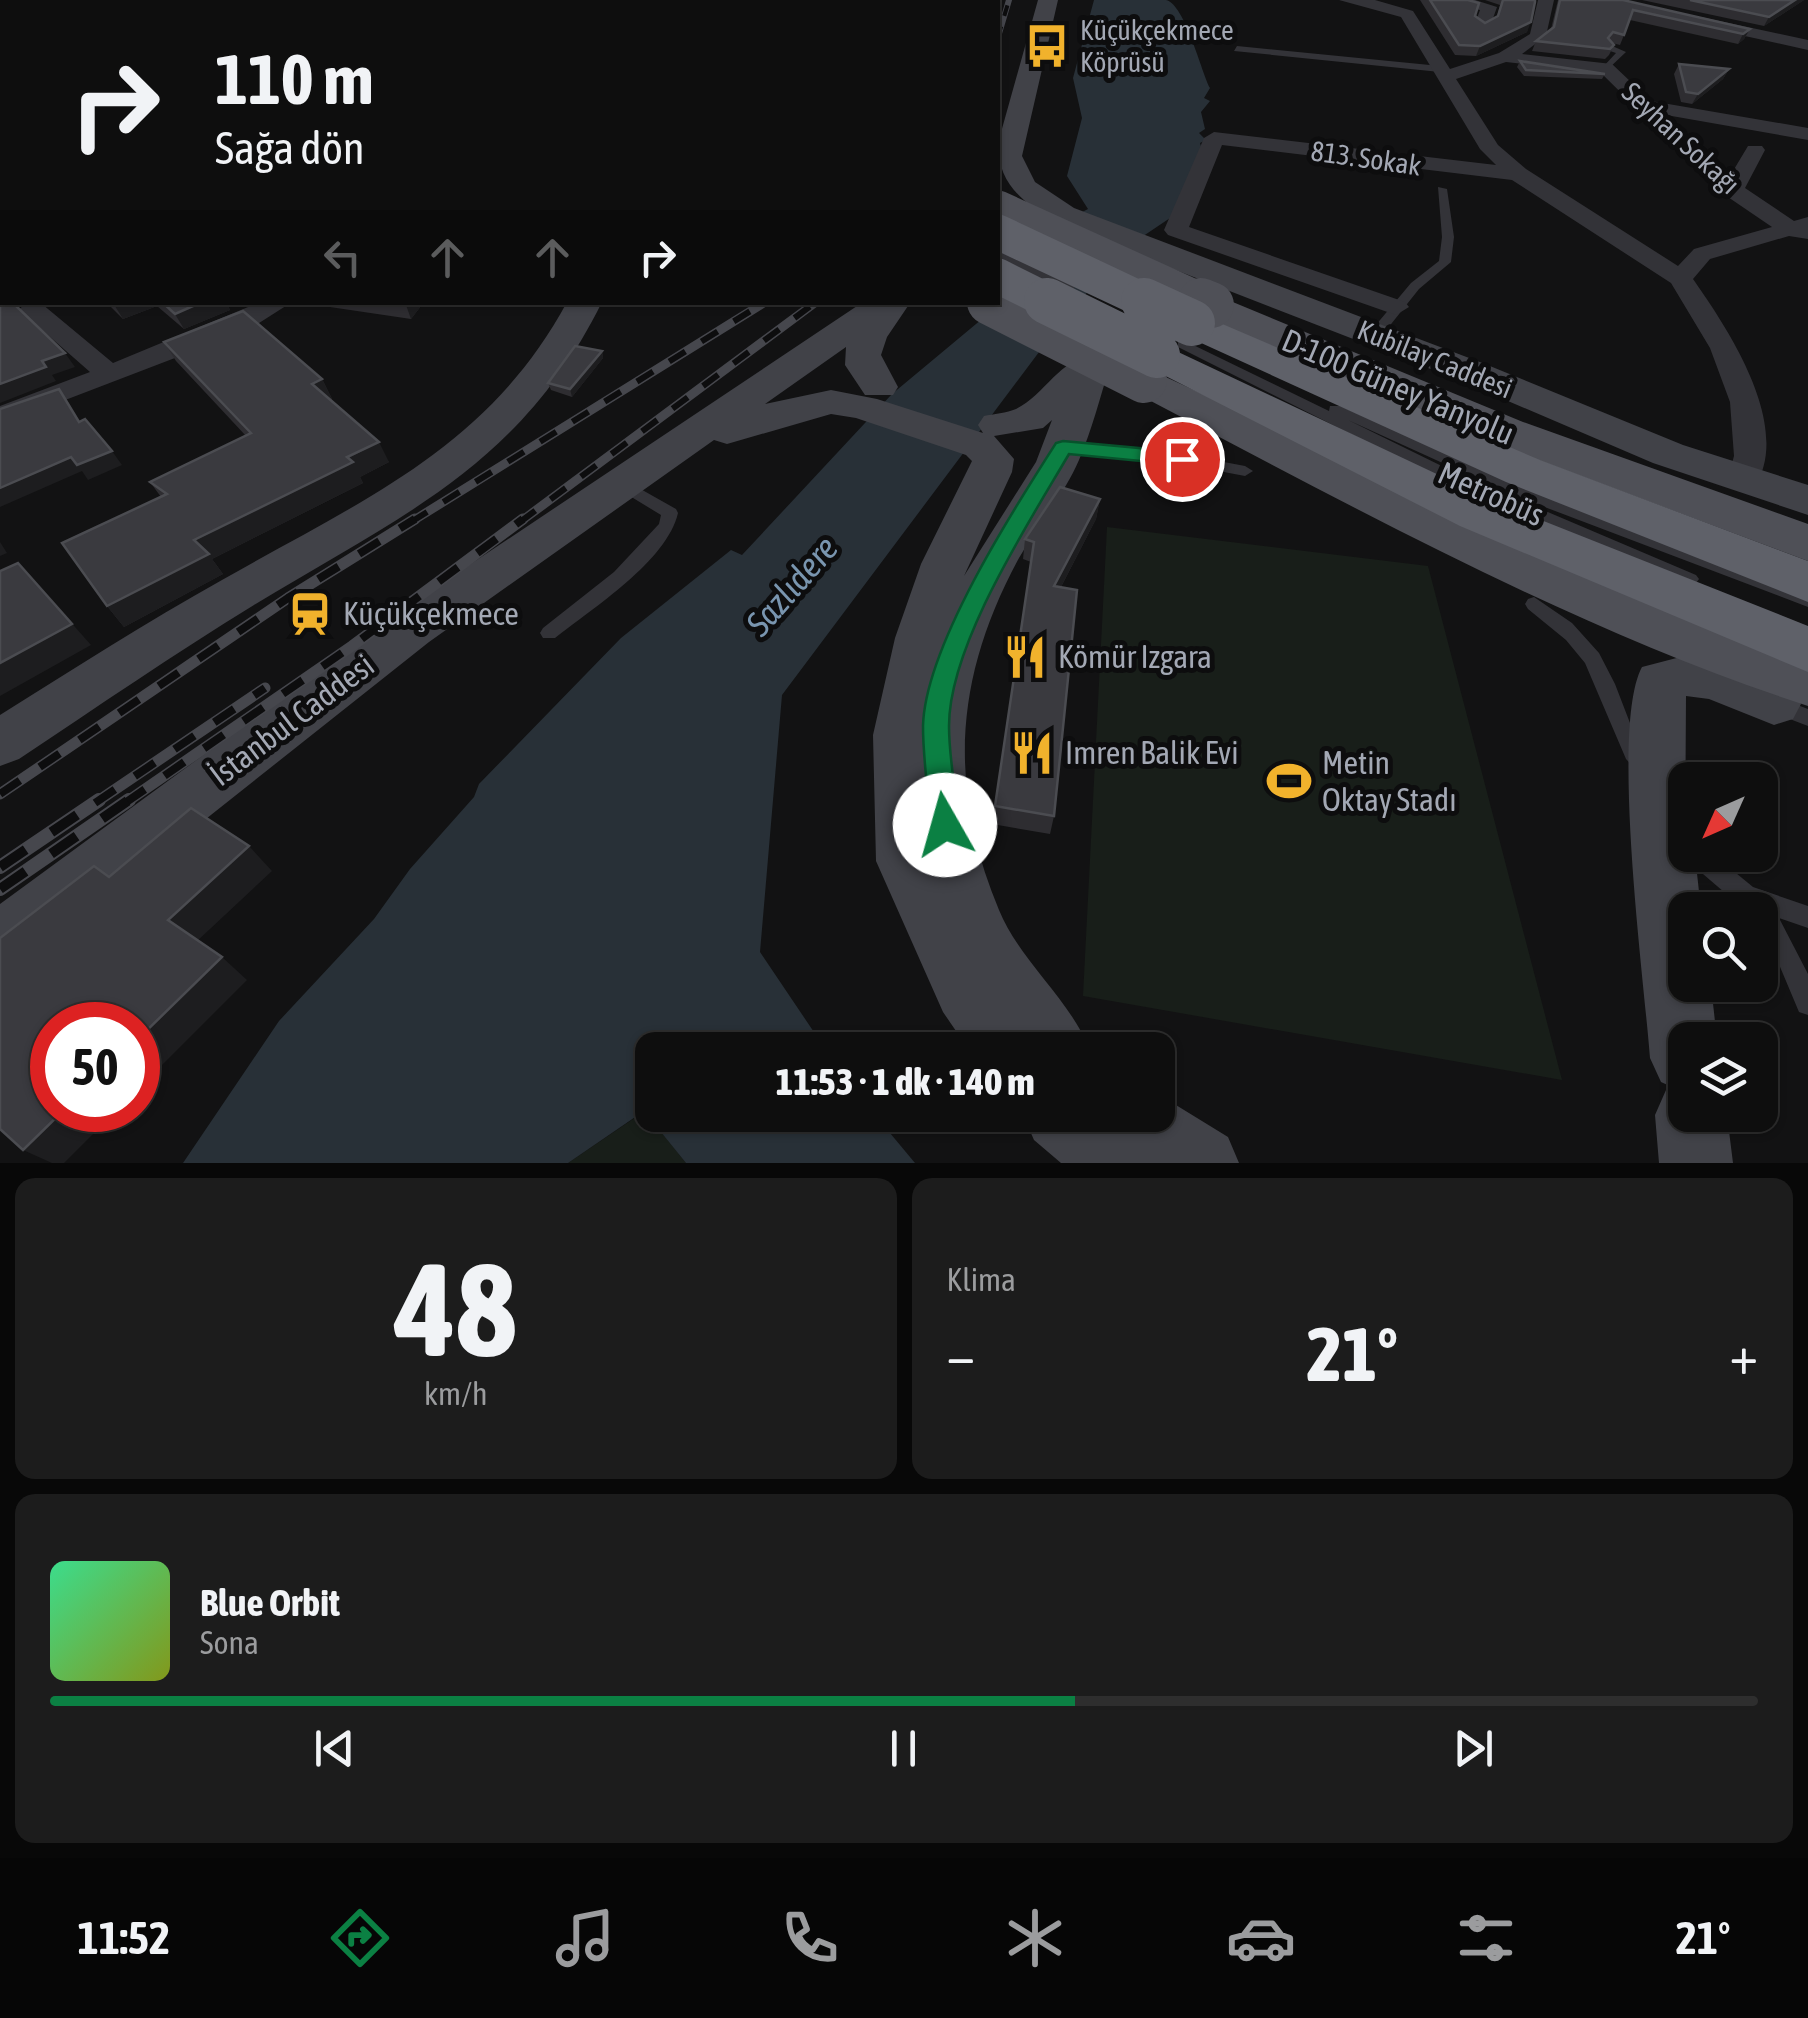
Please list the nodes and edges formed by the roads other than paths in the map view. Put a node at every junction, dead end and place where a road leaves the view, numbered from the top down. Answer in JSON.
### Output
{"nodes":[{"id":1,"x":1048,"y":0,"type":"edge"},
{"id":2,"x":1347,"y":0,"type":"edge"},
{"id":3,"x":1446,"y":0,"type":"edge"},
{"id":4,"x":1546,"y":0,"type":"edge"},
{"id":5,"x":1394,"y":4,"type":"edge"},
{"id":6,"x":1686,"y":18,"type":"edge"},
{"id":7,"x":1482,"y":24,"type":"edge"},
{"id":8,"x":1792,"y":28,"type":"dead end"},
{"id":9,"x":1776,"y":38,"type":"junction"},
{"id":10,"x":1808,"y":45,"type":"edge"},
{"id":11,"x":1237,"y":50,"type":"dead end"},
{"id":12,"x":1505,"y":58,"type":"junction"},
{"id":13,"x":1443,"y":73,"type":"junction"},
{"id":14,"x":1647,"y":106,"type":"junction"},
{"id":15,"x":1808,"y":134,"type":"edge"},
{"id":16,"x":1755,"y":150,"type":"dead end"},
{"id":17,"x":1002,"y":163,"type":"edge"},
{"id":18,"x":1518,"y":174,"type":"junction"},
{"id":19,"x":1442,"y":189,"type":"dead end"},
{"id":20,"x":1733,"y":190,"type":"junction"},
{"id":21,"x":1000,"y":208,"type":"edge"},
{"id":22,"x":1000,"y":209,"type":"edge"},
{"id":23,"x":1062,"y":214,"type":"junction"},
{"id":24,"x":1804,"y":230,"type":"edge"},
{"id":25,"x":1000,"y":233,"type":"edge"},
{"id":26,"x":1000,"y":255,"type":"edge"},
{"id":27,"x":1158,"y":264,"type":"junction"},
{"id":28,"x":1000,"y":277,"type":"edge"},
{"id":29,"x":1680,"y":278,"type":"junction"},
{"id":30,"x":1082,"y":295,"type":"dead end"},
{"id":31,"x":1000,"y":304,"type":"edge"},
{"id":32,"x":274,"y":305,"type":"edge"},
{"id":33,"x":584,"y":305,"type":"edge"},
{"id":34,"x":886,"y":305,"type":"edge"},
{"id":35,"x":888,"y":305,"type":"edge"},
{"id":36,"x":33,"y":310,"type":"dead end"},
{"id":37,"x":1385,"y":321,"type":"junction"},
{"id":38,"x":1176,"y":341,"type":"junction"},
{"id":39,"x":1091,"y":366,"type":"junction"},
{"id":40,"x":109,"y":374,"type":"junction"},
{"id":41,"x":871,"y":397,"type":"junction"},
{"id":42,"x":0,"y":416,"type":"edge"},
{"id":43,"x":989,"y":436,"type":"junction"},
{"id":44,"x":1063,"y":448,"type":"junction"},
{"id":45,"x":642,"y":468,"type":"junction"},
{"id":46,"x":1245,"y":470,"type":"dead end"},
{"id":47,"x":1743,"y":481,"type":"junction"},
{"id":48,"x":1808,"y":500,"type":"edge"},
{"id":49,"x":1808,"y":514,"type":"edge"},
{"id":50,"x":1808,"y":543,"type":"edge"},
{"id":51,"x":1808,"y":582,"type":"edge"},
{"id":52,"x":1704,"y":585,"type":"dead end"},
{"id":53,"x":1808,"y":600,"type":"edge"},
{"id":54,"x":1534,"y":604,"type":"dead end"},
{"id":55,"x":549,"y":633,"type":"dead end"},
{"id":56,"x":1808,"y":650,"type":"edge"},
{"id":57,"x":1797,"y":701,"type":"edge"},
{"id":58,"x":0,"y":743,"type":"edge"},
{"id":59,"x":1668,"y":762,"type":"edge"},
{"id":60,"x":1668,"y":816,"type":"edge"},
{"id":61,"x":1677,"y":872,"type":"edge"},
{"id":62,"x":1724,"y":872,"type":"edge"},
{"id":63,"x":1746,"y":892,"type":"edge"},
{"id":64,"x":1778,"y":906,"type":"edge"},
{"id":65,"x":1808,"y":917,"type":"edge"},
{"id":66,"x":1778,"y":931,"type":"edge"},
{"id":67,"x":0,"y":942,"type":"edge"},
{"id":68,"x":1808,"y":1004,"type":"edge"},
{"id":69,"x":1683,"y":1022,"type":"edge"},
{"id":70,"x":998,"y":1032,"type":"edge"},
{"id":71,"x":1044,"y":1032,"type":"edge"},
{"id":72,"x":1081,"y":1132,"type":"edge"},
{"id":73,"x":1152,"y":1132,"type":"edge"},
{"id":74,"x":1693,"y":1132,"type":"edge"},
{"id":75,"x":1120,"y":1163,"type":"edge"},
{"id":76,"x":1202,"y":1163,"type":"edge"},
{"id":77,"x":1696,"y":1163,"type":"edge"}],
"edges":[{"from":1,"to":17,"type":"main road"},
{"from":2,"to":5,"type":"street"},
{"from":3,"to":7,"type":"street"},
{"from":4,"to":12,"type":"street"},
{"from":5,"to":13,"type":"street"},
{"from":6,"to":9,"type":"street"},
{"from":8,"to":9,"type":"street"},
{"from":9,"to":10,"type":"street"},
{"from":11,"to":13,"type":"lane"},
{"from":12,"to":13,"type":"street"},
{"from":12,"to":14,"type":"street","name":"Seyhan Sokağı"},
{"from":13,"to":18,"type":"street"},
{"from":14,"to":15,"type":"street"},
{"from":14,"to":20,"type":"street","name":"Seyhan Sokağı"},
{"from":16,"to":20,"type":"street"},
{"from":17,"to":23,"type":"main road"},
{"from":18,"to":29,"type":"street"},
{"from":18,"to":37,"type":"street","name":"813. Sokak"},
{"from":19,"to":37,"type":"lane"},
{"from":20,"to":24,"type":"street","name":"Seyhan Sokağı"},
{"from":21,"to":23,"type":"main road"},
{"from":22,"to":38,"type":"main road","name":"D-100 Güney Yanyolu","bridge":true},
{"from":23,"to":27,"type":"main road","name":"Kubilay Caddesi"},
{"from":24,"to":29,"type":"street"},
{"from":25,"to":38,"type":"highway","bridge":true},
{"from":26,"to":30,"type":"lane","bridge":true},
{"from":27,"to":37,"type":"main road","name":"Kubilay Caddesi"},
{"from":27,"to":39,"type":"main road"},
{"from":27,"to":49,"type":"main road","name":"Kubilay Caddesi"},
{"from":28,"to":38,"type":"highway","bridge":true},
{"from":29,"to":47,"type":"street"},
{"from":31,"to":38,"type":"main road","bridge":true},
{"from":32,"to":40,"type":"street"},
{"from":33,"to":58,"type":"main road"},
{"from":34,"to":45,"type":"main road","name":"İstanbul Caddesi"},
{"from":35,"to":41,"type":"main road"},
{"from":36,"to":40,"type":"street"},
{"from":37,"to":47,"type":"main road","name":"Kubilay Caddesi"},
{"from":38,"to":50,"type":"main road","name":"D-100 Güney Yanyolu"},
{"from":38,"to":51,"type":"highway"},
{"from":38,"to":52,"type":"lane","name":"Metrobüs"},
{"from":38,"to":53,"type":"lane","name":"Metrobüs"},
{"from":38,"to":56,"type":"highway"},
{"from":38,"to":57,"type":"main road"},
{"from":39,"to":43,"type":"main road"},
{"from":39,"to":44,"type":"main road"},
{"from":40,"to":42,"type":"street"},
{"from":41,"to":43,"type":"main road"},
{"from":41,"to":45,"type":"main road"},
{"from":43,"to":70,"type":"main road"},
{"from":44,"to":46,"type":"lane"},
{"from":44,"to":71,"type":"main road"},
{"from":45,"to":55,"type":"lane"},
{"from":45,"to":67,"type":"main road","name":"İstanbul Caddesi"},
{"from":47,"to":48,"type":"main road","name":"Kubilay Caddesi"},
{"from":54,"to":60,"type":"lane"},
{"from":57,"to":59,"type":"main road"},
{"from":61,"to":69,"type":"main road"},
{"from":62,"to":63,"type":"lane"},
{"from":64,"to":65,"type":"lane"},
{"from":66,"to":68,"type":"lane"},
{"from":72,"to":75,"type":"main road"},
{"from":73,"to":76,"type":"main road"},
{"from":74,"to":77,"type":"main road"}]}
